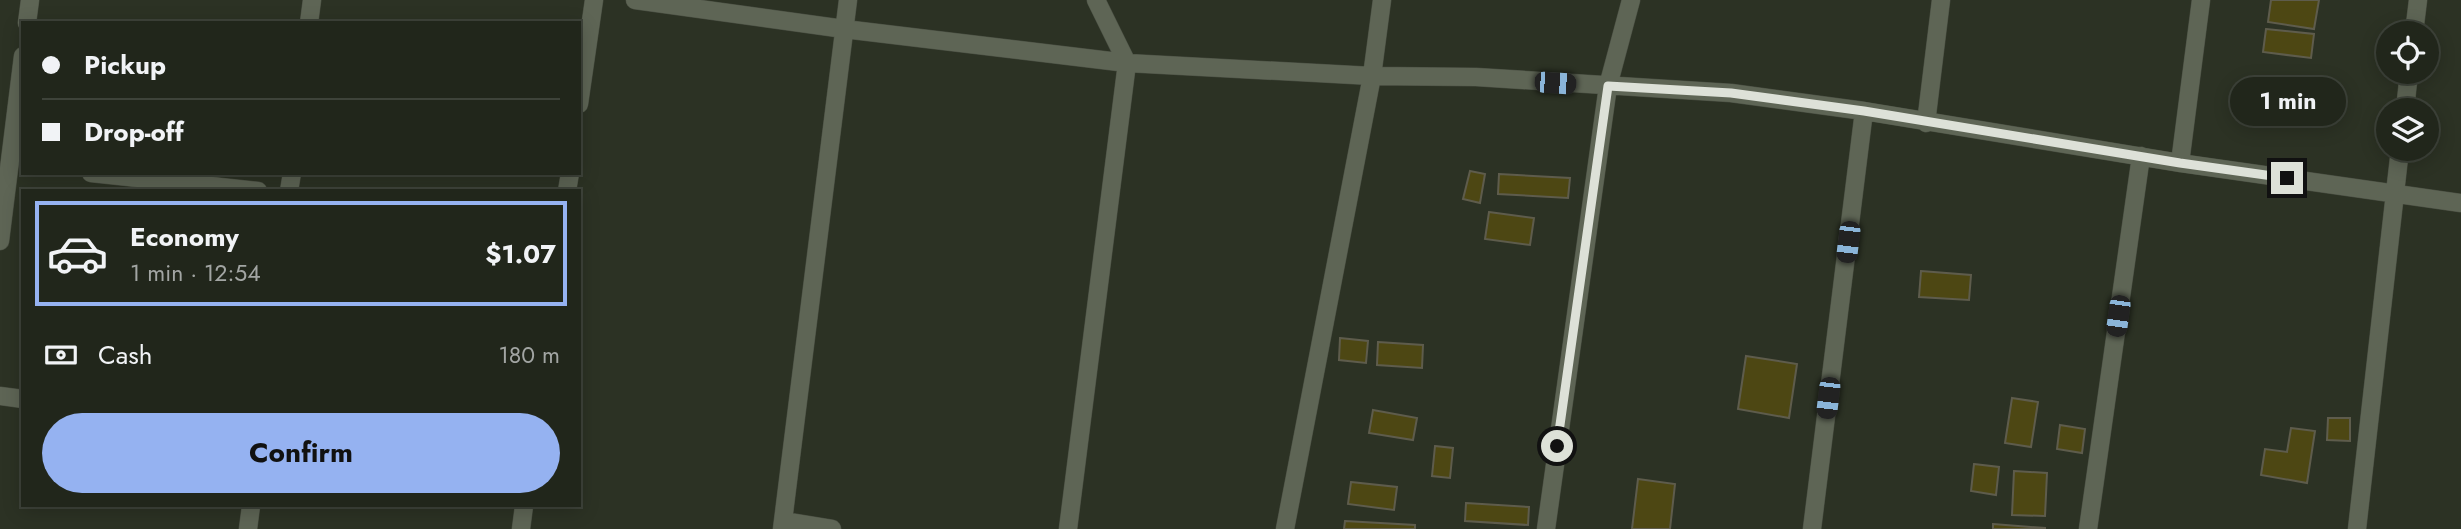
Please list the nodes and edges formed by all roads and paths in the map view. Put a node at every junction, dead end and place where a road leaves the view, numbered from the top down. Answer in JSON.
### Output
{"nodes":[{"id":1,"x":30,"y":0,"type":"edge"},
{"id":2,"x":312,"y":0,"type":"edge"},
{"id":3,"x":594,"y":0,"type":"edge"},
{"id":4,"x":635,"y":0,"type":"edge"},
{"id":5,"x":848,"y":0,"type":"edge"},
{"id":6,"x":1096,"y":0,"type":"edge"},
{"id":7,"x":1382,"y":0,"type":"edge"},
{"id":8,"x":1631,"y":0,"type":"edge"},
{"id":9,"x":1941,"y":0,"type":"edge"},
{"id":10,"x":2200,"y":0,"type":"edge"},
{"id":11,"x":2418,"y":0,"type":"edge"},
{"id":12,"x":27,"y":21,"type":"edge"},
{"id":13,"x":309,"y":21,"type":"edge"},
{"id":14,"x":2415,"y":21,"type":"edge"},
{"id":15,"x":844,"y":29,"type":"junction"},
{"id":16,"x":1127,"y":64,"type":"junction"},
{"id":17,"x":1372,"y":76,"type":"junction"},
{"id":18,"x":1608,"y":86,"type":"junction"},
{"id":19,"x":21,"y":87,"type":"edge"},
{"id":20,"x":581,"y":90,"type":"edge"},
{"id":21,"x":1864,"y":111,"type":"junction"},
{"id":22,"x":1927,"y":123,"type":"junction"},
{"id":23,"x":2141,"y":156,"type":"junction"},
{"id":24,"x":2399,"y":161,"type":"edge"},
{"id":25,"x":2180,"y":163,"type":"junction"},
{"id":26,"x":16,"y":165,"type":"edge"},
{"id":27,"x":110,"y":175,"type":"edge"},
{"id":28,"x":239,"y":189,"type":"edge"},
{"id":29,"x":2395,"y":194,"type":"junction"},
{"id":30,"x":2461,"y":203,"type":"edge"},
{"id":31,"x":0,"y":241,"type":"edge"},
{"id":32,"x":0,"y":396,"type":"edge"},
{"id":33,"x":21,"y":398,"type":"edge"},
{"id":34,"x":251,"y":507,"type":"edge"},
{"id":35,"x":524,"y":507,"type":"edge"},
{"id":36,"x":783,"y":525,"type":"edge"},
{"id":37,"x":248,"y":529,"type":"edge"},
{"id":38,"x":521,"y":529,"type":"edge"},
{"id":39,"x":832,"y":529,"type":"edge"},
{"id":40,"x":1068,"y":529,"type":"edge"},
{"id":41,"x":1285,"y":529,"type":"edge"},
{"id":42,"x":1546,"y":529,"type":"edge"},
{"id":43,"x":1812,"y":529,"type":"edge"},
{"id":44,"x":2088,"y":529,"type":"edge"},
{"id":45,"x":2357,"y":529,"type":"edge"}],
"edges":[{"from":1,"to":12,"type":"street"},
{"from":2,"to":13,"type":"street"},
{"from":3,"to":20,"type":"street"},
{"from":4,"to":15,"type":"street"},
{"from":5,"to":15,"type":"street"},
{"from":6,"to":16,"type":"street"},
{"from":7,"to":17,"type":"street"},
{"from":8,"to":18,"type":"street"},
{"from":9,"to":22,"type":"street"},
{"from":10,"to":25,"type":"street"},
{"from":11,"to":14,"type":"street"},
{"from":15,"to":16,"type":"street"},
{"from":15,"to":36,"type":"street"},
{"from":16,"to":17,"type":"street"},
{"from":16,"to":40,"type":"street"},
{"from":17,"to":18,"type":"street"},
{"from":17,"to":41,"type":"street"},
{"from":18,"to":21,"type":"street"},
{"from":18,"to":42,"type":"street"},
{"from":19,"to":26,"type":"street"},
{"from":21,"to":22,"type":"street"},
{"from":21,"to":43,"type":"street"},
{"from":22,"to":23,"type":"street"},
{"from":23,"to":25,"type":"street"},
{"from":23,"to":44,"type":"street"},
{"from":24,"to":29,"type":"street"},
{"from":25,"to":29,"type":"street"},
{"from":26,"to":31,"type":"street"},
{"from":27,"to":28,"type":"street"},
{"from":29,"to":30,"type":"street"},
{"from":29,"to":45,"type":"street"},
{"from":32,"to":33,"type":"street"},
{"from":34,"to":37,"type":"street"},
{"from":35,"to":38,"type":"street"},
{"from":36,"to":39,"type":"street"}]}
